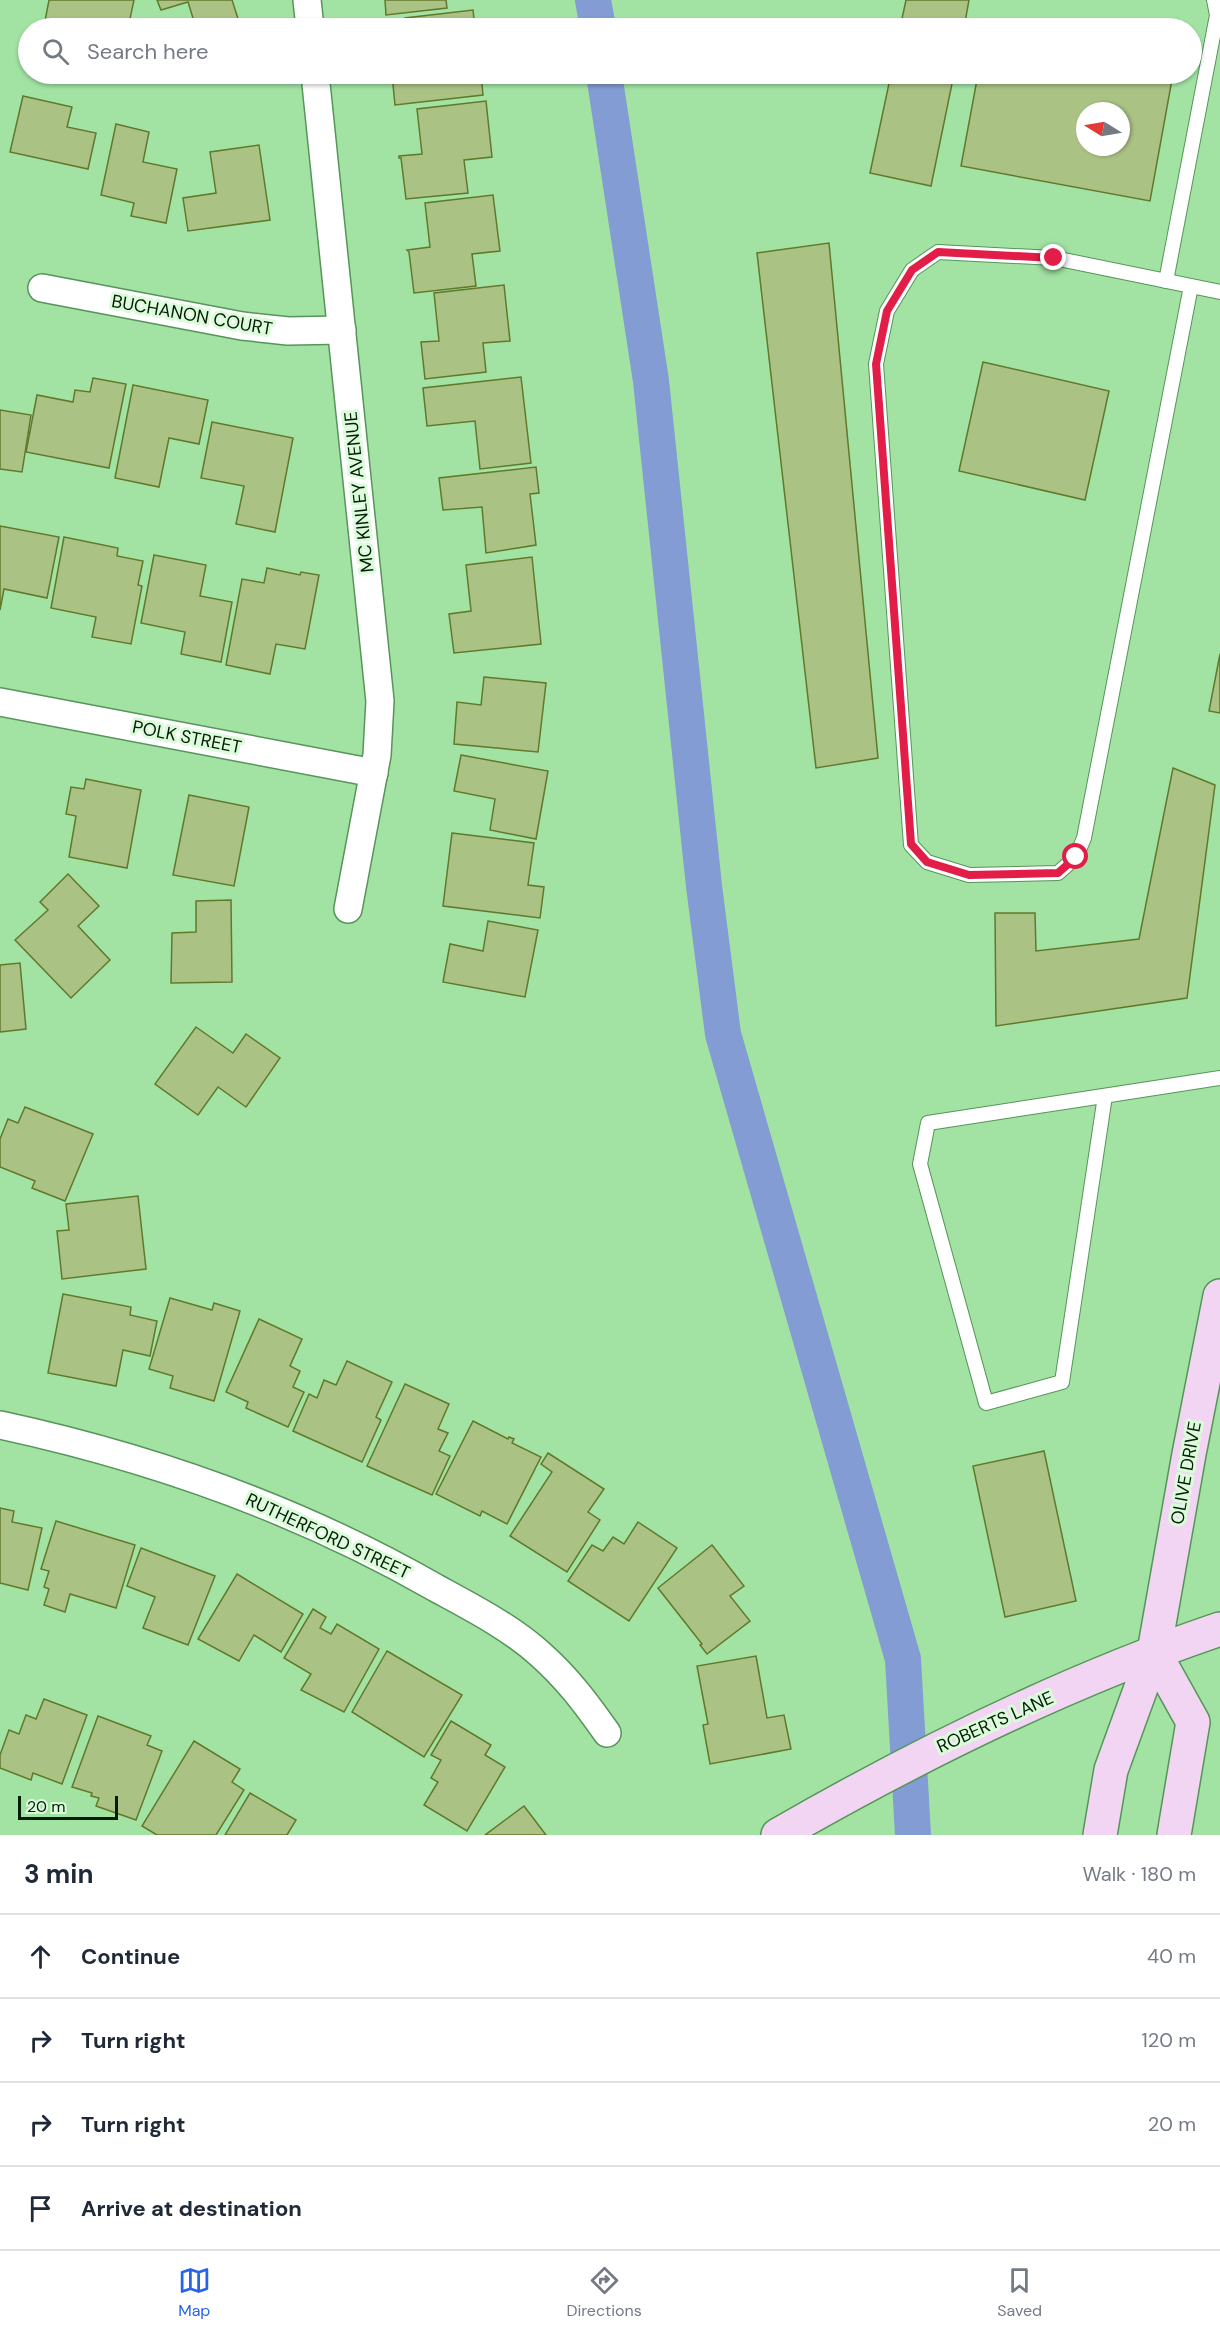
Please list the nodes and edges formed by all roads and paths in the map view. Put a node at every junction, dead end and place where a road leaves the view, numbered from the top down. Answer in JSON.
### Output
{"nodes":[{"id":1,"x":308,"y":0,"type":"edge"},
{"id":2,"x":1214,"y":0,"type":"edge"},
{"id":3,"x":309,"y":18,"type":"edge"},
{"id":4,"x":316,"y":84,"type":"edge"},
{"id":5,"x":1166,"y":281,"type":"junction"},
{"id":6,"x":1191,"y":286,"type":"junction"},
{"id":7,"x":42,"y":288,"type":"dead end"},
{"id":8,"x":1220,"y":292,"type":"edge"},
{"id":9,"x":342,"y":330,"type":"junction"},
{"id":10,"x":0,"y":702,"type":"edge"},
{"id":11,"x":374,"y":773,"type":"junction"},
{"id":12,"x":348,"y":909,"type":"dead end"},
{"id":13,"x":1220,"y":1078,"type":"edge"},
{"id":14,"x":1104,"y":1096,"type":"junction"},
{"id":15,"x":1220,"y":1296,"type":"edge"},
{"id":16,"x":0,"y":1425,"type":"edge"},
{"id":17,"x":1220,"y":1629,"type":"edge"},
{"id":18,"x":1154,"y":1652,"type":"junction"},
{"id":19,"x":607,"y":1733,"type":"dead end"},
{"id":20,"x":778,"y":1835,"type":"edge"},
{"id":21,"x":1100,"y":1835,"type":"edge"},
{"id":22,"x":1174,"y":1835,"type":"edge"}],
"edges":[{"from":1,"to":3,"type":"street"},
{"from":2,"to":5,"type":"lane"},
{"from":4,"to":9,"type":"street","name":"MC KINLEY AVENUE"},
{"from":5,"to":6,"type":"lane"},
{"from":5,"to":6,"type":"lane"},
{"from":6,"to":8,"type":"lane"},
{"from":7,"to":9,"type":"street","name":"BUCHANON COURT"},
{"from":9,"to":11,"type":"street","name":"MC KINLEY AVENUE"},
{"from":10,"to":11,"type":"street","name":"POLK STREET"},
{"from":11,"to":12,"type":"street","name":"MC KINLEY AVENUE"},
{"from":13,"to":14,"type":"lane"},
{"from":14,"to":14,"type":"lane"},
{"from":15,"to":18,"type":"main road","name":"OLIVE DRIVE"},
{"from":16,"to":19,"type":"street","name":"RUTHERFORD STREET"},
{"from":17,"to":18,"type":"main road","name":"ROBERTS LANE"},
{"from":18,"to":20,"type":"main road","name":"ROBERTS LANE"},
{"from":18,"to":21,"type":"main road","name":"OLIVE DRIVE"},
{"from":18,"to":22,"type":"main road"}]}
